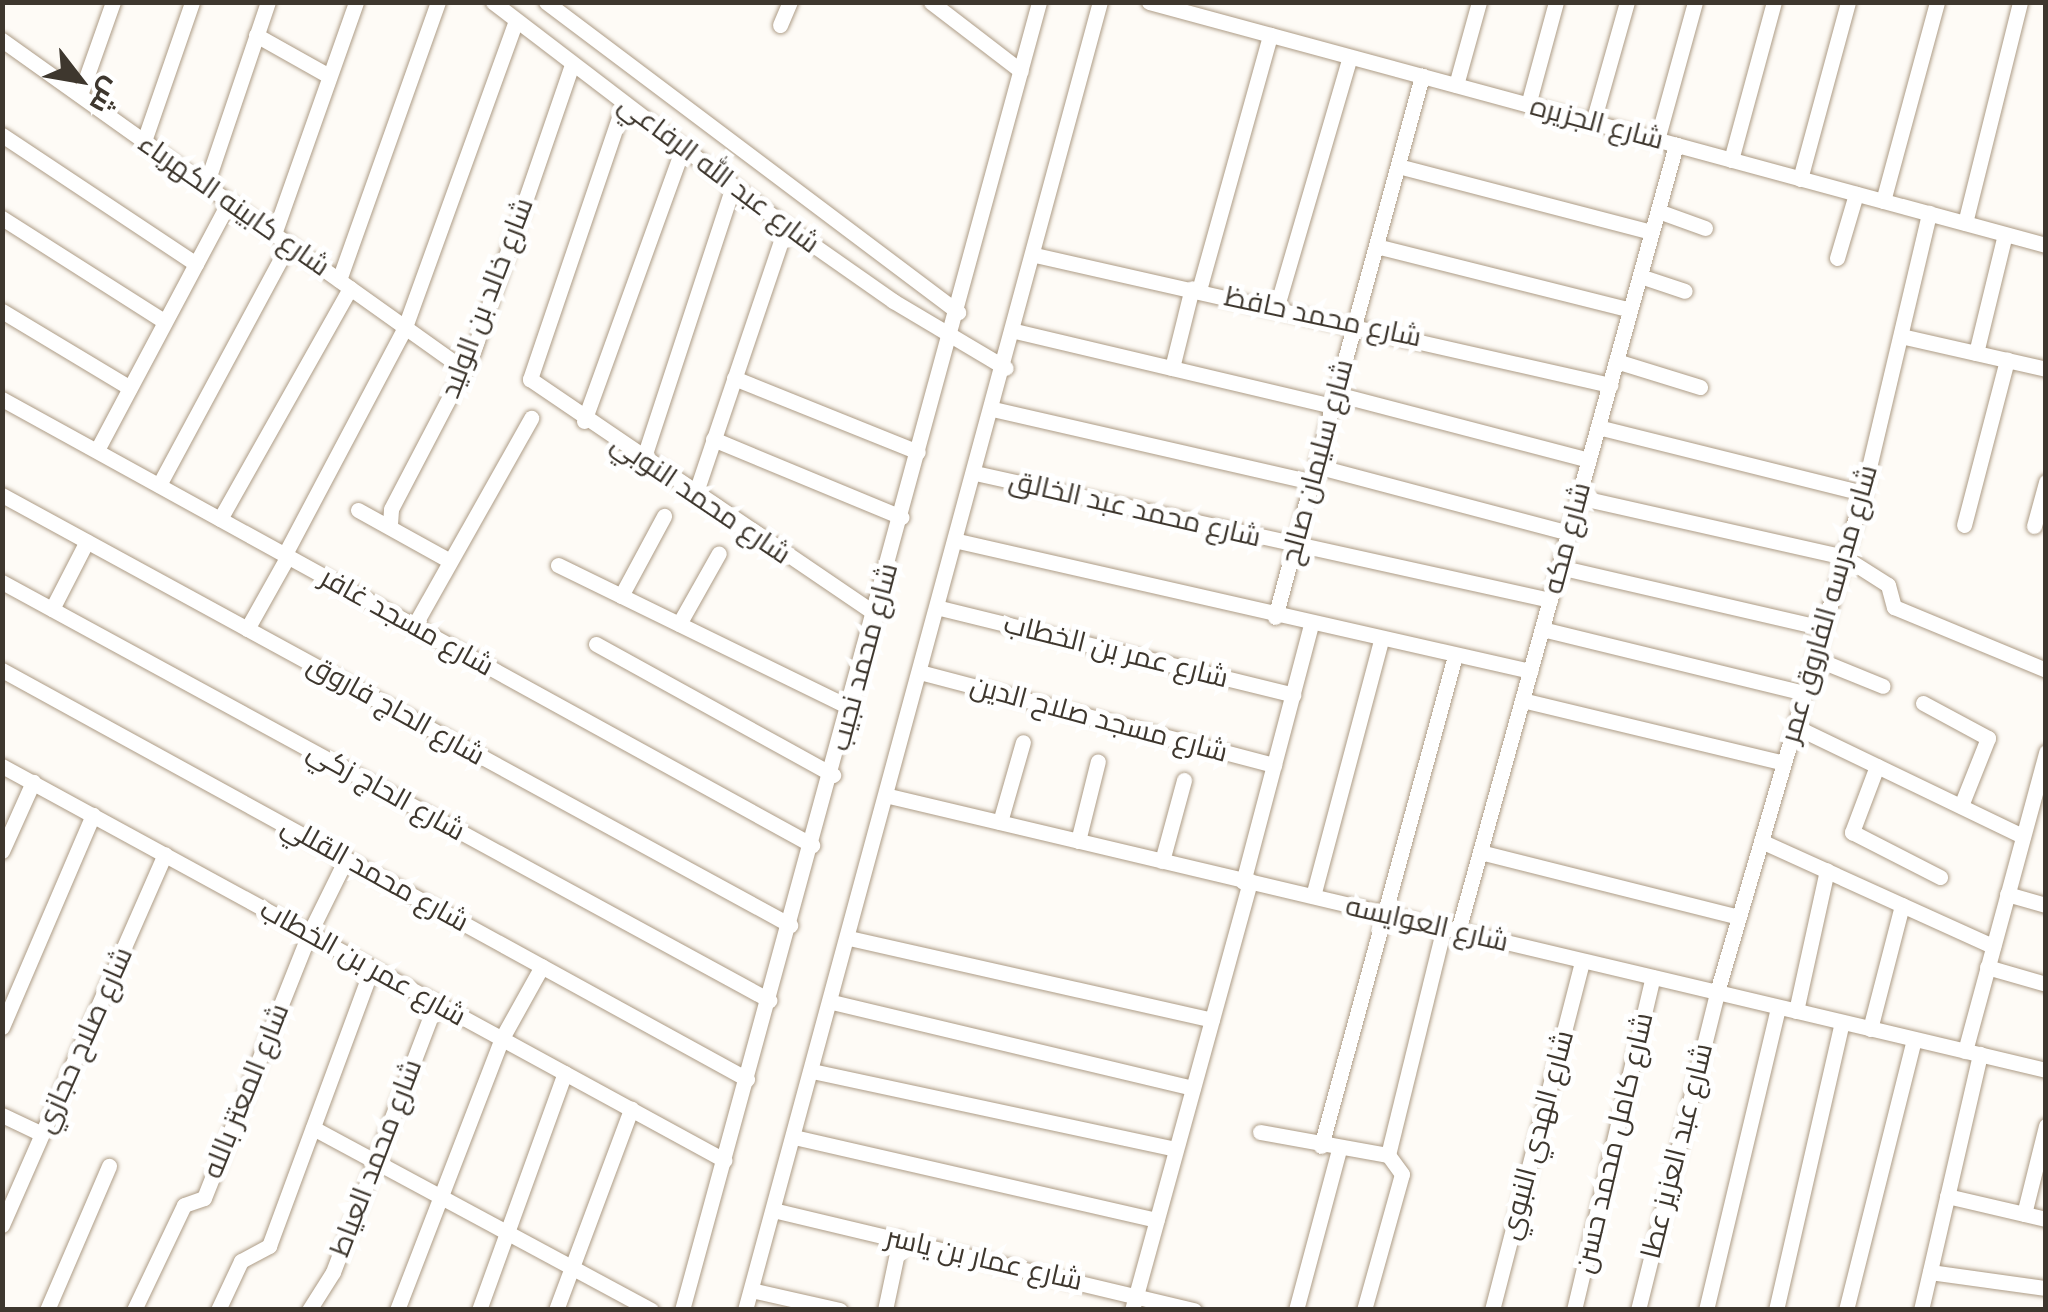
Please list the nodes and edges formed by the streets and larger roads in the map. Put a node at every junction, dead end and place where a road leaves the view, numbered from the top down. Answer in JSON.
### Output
{"nodes":[{"id":1,"x":113,"y":2,"type":"edge"},
{"id":2,"x":192,"y":2,"type":"edge"},
{"id":3,"x":268,"y":2,"type":"edge"},
{"id":4,"x":356,"y":2,"type":"edge"},
{"id":5,"x":438,"y":2,"type":"edge"},
{"id":6,"x":493,"y":2,"type":"edge"},
{"id":7,"x":546,"y":2,"type":"edge"},
{"id":8,"x":790,"y":2,"type":"edge"},
{"id":9,"x":931,"y":2,"type":"edge"},
{"id":10,"x":1040,"y":2,"type":"edge"},
{"id":11,"x":1100,"y":2,"type":"edge"},
{"id":12,"x":1149,"y":2,"type":"edge"},
{"id":13,"x":1479,"y":2,"type":"edge"},
{"id":14,"x":1556,"y":2,"type":"edge"},
{"id":15,"x":1627,"y":2,"type":"edge"},
{"id":16,"x":1694,"y":2,"type":"edge"},
{"id":17,"x":1774,"y":2,"type":"edge"},
{"id":18,"x":1848,"y":2,"type":"edge"},
{"id":19,"x":1937,"y":2,"type":"edge"},
{"id":20,"x":2020,"y":2,"type":"edge"},
{"id":21,"x":516,"y":20,"type":"junction"},
{"id":22,"x":780,"y":24,"type":"dead end"},
{"id":23,"x":256,"y":35,"type":"junction"},
{"id":24,"x":1270,"y":35,"type":"junction"},
{"id":25,"x":2,"y":40,"type":"edge"},
{"id":26,"x":1350,"y":57,"type":"junction"},
{"id":27,"x":572,"y":64,"type":"junction"},
{"id":28,"x":1021,"y":71,"type":"junction"},
{"id":29,"x":330,"y":76,"type":"junction"},
{"id":30,"x":1422,"y":76,"type":"junction"},
{"id":31,"x":1456,"y":86,"type":"junction"},
{"id":32,"x":80,"y":95,"type":"junction"},
{"id":33,"x":624,"y":103,"type":"junction"},
{"id":34,"x":1528,"y":105,"type":"junction"},
{"id":35,"x":1593,"y":122,"type":"junction"},
{"id":36,"x":2,"y":135,"type":"edge"},
{"id":37,"x":1657,"y":140,"type":"junction"},
{"id":38,"x":144,"y":141,"type":"junction"},
{"id":39,"x":1676,"y":144,"type":"junction"},
{"id":40,"x":683,"y":148,"type":"junction"},
{"id":41,"x":1731,"y":160,"type":"junction"},
{"id":42,"x":1398,"y":166,"type":"junction"},
{"id":43,"x":1800,"y":179,"type":"junction"},
{"id":44,"x":206,"y":185,"type":"junction"},
{"id":45,"x":733,"y":186,"type":"junction"},
{"id":46,"x":1856,"y":194,"type":"junction"},
{"id":47,"x":1883,"y":201,"type":"junction"},
{"id":48,"x":229,"y":202,"type":"junction"},
{"id":49,"x":1658,"y":211,"type":"junction"},
{"id":50,"x":1930,"y":213,"type":"junction"},
{"id":51,"x":2,"y":218,"type":"edge"},
{"id":52,"x":1965,"y":223,"type":"junction"},
{"id":53,"x":786,"y":226,"type":"junction"},
{"id":54,"x":1706,"y":228,"type":"dead end"},
{"id":55,"x":1652,"y":232,"type":"junction"},
{"id":56,"x":274,"y":234,"type":"junction"},
{"id":57,"x":2004,"y":234,"type":"junction"},
{"id":58,"x":2044,"y":240,"type":"edge"},
{"id":59,"x":289,"y":244,"type":"junction"},
{"id":60,"x":1376,"y":246,"type":"junction"},
{"id":61,"x":1035,"y":256,"type":"junction"},
{"id":62,"x":1837,"y":258,"type":"dead end"},
{"id":63,"x":196,"y":264,"type":"junction"},
{"id":64,"x":1640,"y":276,"type":"junction"},
{"id":65,"x":344,"y":284,"type":"junction"},
{"id":66,"x":1196,"y":289,"type":"junction"},
{"id":67,"x":1685,"y":292,"type":"dead end"},
{"id":68,"x":1277,"y":306,"type":"junction"},
{"id":69,"x":1630,"y":310,"type":"junction"},
{"id":70,"x":2,"y":311,"type":"edge"},
{"id":71,"x":958,"y":312,"type":"junction"},
{"id":72,"x":165,"y":322,"type":"junction"},
{"id":73,"x":1355,"y":322,"type":"junction"},
{"id":74,"x":405,"y":327,"type":"junction"},
{"id":75,"x":1015,"y":331,"type":"junction"},
{"id":76,"x":1900,"y":336,"type":"junction"},
{"id":77,"x":951,"y":338,"type":"junction"},
{"id":78,"x":1976,"y":352,"type":"junction"},
{"id":79,"x":2006,"y":360,"type":"junction"},
{"id":80,"x":1616,"y":361,"type":"junction"},
{"id":81,"x":1006,"y":368,"type":"junction"},
{"id":82,"x":1172,"y":368,"type":"junction"},
{"id":83,"x":2046,"y":369,"type":"edge"},
{"id":84,"x":465,"y":370,"type":"junction"},
{"id":85,"x":734,"y":378,"type":"junction"},
{"id":86,"x":1610,"y":385,"type":"junction"},
{"id":87,"x":1700,"y":386,"type":"dead end"},
{"id":88,"x":130,"y":388,"type":"junction"},
{"id":89,"x":2,"y":399,"type":"edge"},
{"id":90,"x":1334,"y":400,"type":"junction"},
{"id":91,"x":993,"y":410,"type":"junction"},
{"id":92,"x":531,"y":418,"type":"dead end"},
{"id":93,"x":584,"y":421,"type":"junction"},
{"id":94,"x":1598,"y":427,"type":"junction"},
{"id":95,"x":713,"y":440,"type":"junction"},
{"id":96,"x":97,"y":450,"type":"junction"},
{"id":97,"x":918,"y":452,"type":"junction"},
{"id":98,"x":643,"y":460,"type":"junction"},
{"id":99,"x":1589,"y":460,"type":"junction"},
{"id":100,"x":976,"y":473,"type":"junction"},
{"id":101,"x":1314,"y":474,"type":"junction"},
{"id":102,"x":2046,"y":482,"type":"edge"},
{"id":103,"x":159,"y":485,"type":"junction"},
{"id":104,"x":1863,"y":492,"type":"junction"},
{"id":105,"x":696,"y":495,"type":"junction"},
{"id":106,"x":2,"y":496,"type":"edge"},
{"id":107,"x":1578,"y":497,"type":"junction"},
{"id":108,"x":358,"y":510,"type":"dead end"},
{"id":109,"x":664,"y":516,"type":"dead end"},
{"id":110,"x":901,"y":517,"type":"junction"},
{"id":111,"x":220,"y":519,"type":"junction"},
{"id":112,"x":390,"y":524,"type":"junction"},
{"id":113,"x":1964,"y":526,"type":"dead end"},
{"id":114,"x":2034,"y":526,"type":"dead end"},
{"id":115,"x":1568,"y":533,"type":"junction"},
{"id":116,"x":958,"y":541,"type":"junction"},
{"id":117,"x":88,"y":542,"type":"junction"},
{"id":118,"x":1295,"y":545,"type":"junction"},
{"id":119,"x":719,"y":553,"type":"dead end"},
{"id":120,"x":287,"y":555,"type":"junction"},
{"id":121,"x":1844,"y":556,"type":"junction"},
{"id":122,"x":450,"y":561,"type":"junction"},
{"id":123,"x":558,"y":565,"type":"dead end"},
{"id":124,"x":1559,"y":567,"type":"junction"},
{"id":125,"x":2,"y":582,"type":"edge"},
{"id":126,"x":621,"y":596,"type":"junction"},
{"id":127,"x":1550,"y":600,"type":"junction"},
{"id":128,"x":940,"y":608,"type":"junction"},
{"id":129,"x":52,"y":609,"type":"junction"},
{"id":130,"x":876,"y":614,"type":"junction"},
{"id":131,"x":1276,"y":617,"type":"junction"},
{"id":132,"x":679,"y":624,"type":"junction"},
{"id":133,"x":1311,"y":624,"type":"junction"},
{"id":134,"x":414,"y":626,"type":"junction"},
{"id":135,"x":1824,"y":628,"type":"junction"},
{"id":136,"x":247,"y":629,"type":"junction"},
{"id":137,"x":1542,"y":630,"type":"junction"},
{"id":138,"x":1381,"y":640,"type":"junction"},
{"id":139,"x":596,"y":644,"type":"dead end"},
{"id":140,"x":1455,"y":656,"type":"junction"},
{"id":141,"x":1814,"y":658,"type":"junction"},
{"id":142,"x":2,"y":670,"type":"edge"},
{"id":143,"x":2046,"y":670,"type":"edge"},
{"id":144,"x":1530,"y":672,"type":"junction"},
{"id":145,"x":923,"y":673,"type":"junction"},
{"id":146,"x":1883,"y":686,"type":"dead end"},
{"id":147,"x":1804,"y":693,"type":"junction"},
{"id":148,"x":1292,"y":695,"type":"junction"},
{"id":149,"x":1522,"y":700,"type":"junction"},
{"id":150,"x":1923,"y":704,"type":"dead end"},
{"id":151,"x":851,"y":708,"type":"junction"},
{"id":152,"x":1794,"y":726,"type":"junction"},
{"id":153,"x":1023,"y":742,"type":"dead end"},
{"id":154,"x":2045,"y":756,"type":"edge"},
{"id":155,"x":1098,"y":761,"type":"dead end"},
{"id":156,"x":1784,"y":763,"type":"junction"},
{"id":157,"x":1274,"y":765,"type":"junction"},
{"id":158,"x":2,"y":766,"type":"edge"},
{"id":159,"x":1877,"y":766,"type":"junction"},
{"id":160,"x":833,"y":775,"type":"junction"},
{"id":161,"x":1184,"y":780,"type":"dead end"},
{"id":162,"x":33,"y":782,"type":"junction"},
{"id":163,"x":889,"y":796,"type":"junction"},
{"id":164,"x":1960,"y":806,"type":"junction"},
{"id":165,"x":93,"y":816,"type":"junction"},
{"id":166,"x":1000,"y":822,"type":"junction"},
{"id":167,"x":2024,"y":830,"type":"junction"},
{"id":168,"x":2046,"y":830,"type":"edge"},
{"id":169,"x":1078,"y":841,"type":"junction"},
{"id":170,"x":1761,"y":841,"type":"junction"},
{"id":171,"x":812,"y":845,"type":"junction"},
{"id":172,"x":2,"y":851,"type":"edge"},
{"id":173,"x":1480,"y":852,"type":"junction"},
{"id":174,"x":165,"y":854,"type":"junction"},
{"id":175,"x":346,"y":859,"type":"junction"},
{"id":176,"x":1162,"y":861,"type":"junction"},
{"id":177,"x":1827,"y":870,"type":"junction"},
{"id":178,"x":1940,"y":877,"type":"dead end"},
{"id":179,"x":1247,"y":882,"type":"junction"},
{"id":180,"x":2007,"y":894,"type":"junction"},
{"id":181,"x":1313,"y":896,"type":"junction"},
{"id":182,"x":1902,"y":905,"type":"junction"},
{"id":183,"x":2046,"y":905,"type":"edge"},
{"id":184,"x":1384,"y":913,"type":"junction"},
{"id":185,"x":1739,"y":916,"type":"junction"},
{"id":186,"x":790,"y":925,"type":"junction"},
{"id":187,"x":1451,"y":929,"type":"junction"},
{"id":188,"x":309,"y":934,"type":"junction"},
{"id":189,"x":849,"y":938,"type":"junction"},
{"id":190,"x":1993,"y":946,"type":"junction"},
{"id":191,"x":1582,"y":961,"type":"junction"},
{"id":192,"x":542,"y":966,"type":"junction"},
{"id":193,"x":372,"y":968,"type":"junction"},
{"id":194,"x":1987,"y":968,"type":"junction"},
{"id":195,"x":1654,"y":977,"type":"junction"},
{"id":196,"x":2046,"y":984,"type":"edge"},
{"id":197,"x":1716,"y":992,"type":"junction"},
{"id":198,"x":769,"y":1000,"type":"junction"},
{"id":199,"x":436,"y":1002,"type":"junction"},
{"id":200,"x":832,"y":1002,"type":"junction"},
{"id":201,"x":1778,"y":1007,"type":"junction"},
{"id":202,"x":1796,"y":1011,"type":"junction"},
{"id":203,"x":1212,"y":1020,"type":"junction"},
{"id":204,"x":1842,"y":1022,"type":"junction"},
{"id":205,"x":2,"y":1027,"type":"edge"},
{"id":206,"x":1870,"y":1028,"type":"junction"},
{"id":207,"x":502,"y":1038,"type":"junction"},
{"id":208,"x":1914,"y":1039,"type":"junction"},
{"id":209,"x":1972,"y":1053,"type":"junction"},
{"id":210,"x":2046,"y":1070,"type":"edge"},
{"id":211,"x":812,"y":1071,"type":"junction"},
{"id":212,"x":565,"y":1073,"type":"junction"},
{"id":213,"x":746,"y":1079,"type":"junction"},
{"id":214,"x":1193,"y":1088,"type":"junction"},
{"id":215,"x":631,"y":1109,"type":"junction"},
{"id":216,"x":2,"y":1115,"type":"edge"},
{"id":217,"x":2046,"y":1126,"type":"edge"},
{"id":218,"x":313,"y":1128,"type":"junction"},
{"id":219,"x":1260,"y":1132,"type":"dead end"},
{"id":220,"x":42,"y":1134,"type":"junction"},
{"id":221,"x":794,"y":1137,"type":"junction"},
{"id":222,"x":1321,"y":1146,"type":"junction"},
{"id":223,"x":1176,"y":1149,"type":"junction"},
{"id":224,"x":1339,"y":1150,"type":"junction"},
{"id":225,"x":1388,"y":1155,"type":"junction"},
{"id":226,"x":724,"y":1160,"type":"junction"},
{"id":227,"x":374,"y":1161,"type":"junction"},
{"id":228,"x":109,"y":1166,"type":"dead end"},
{"id":229,"x":440,"y":1196,"type":"junction"},
{"id":230,"x":1948,"y":1196,"type":"junction"},
{"id":231,"x":773,"y":1210,"type":"junction"},
{"id":232,"x":2024,"y":1214,"type":"junction"},
{"id":233,"x":2046,"y":1219,"type":"edge"},
{"id":234,"x":1157,"y":1220,"type":"junction"},
{"id":235,"x":2,"y":1225,"type":"edge"},
{"id":236,"x":507,"y":1232,"type":"junction"},
{"id":237,"x":900,"y":1239,"type":"junction"},
{"id":238,"x":572,"y":1267,"type":"junction"},
{"id":239,"x":1930,"y":1272,"type":"junction"},
{"id":240,"x":2046,"y":1288,"type":"edge"},
{"id":241,"x":751,"y":1290,"type":"junction"},
{"id":242,"x":1134,"y":1302,"type":"edge"},
{"id":243,"x":47,"y":1310,"type":"edge"},
{"id":244,"x":134,"y":1310,"type":"edge"},
{"id":245,"x":218,"y":1310,"type":"edge"},
{"id":246,"x":309,"y":1310,"type":"edge"},
{"id":247,"x":397,"y":1310,"type":"edge"},
{"id":248,"x":480,"y":1310,"type":"edge"},
{"id":249,"x":556,"y":1310,"type":"edge"},
{"id":250,"x":651,"y":1310,"type":"edge"},
{"id":251,"x":682,"y":1310,"type":"edge"},
{"id":252,"x":745,"y":1310,"type":"edge"},
{"id":253,"x":840,"y":1310,"type":"edge"},
{"id":254,"x":885,"y":1310,"type":"edge"},
{"id":255,"x":1194,"y":1310,"type":"edge"},
{"id":256,"x":1296,"y":1310,"type":"edge"},
{"id":257,"x":1364,"y":1310,"type":"edge"},
{"id":258,"x":1492,"y":1310,"type":"edge"},
{"id":259,"x":1574,"y":1310,"type":"edge"},
{"id":260,"x":1638,"y":1310,"type":"edge"},
{"id":261,"x":1706,"y":1310,"type":"edge"},
{"id":262,"x":1776,"y":1310,"type":"edge"},
{"id":263,"x":1846,"y":1310,"type":"edge"},
{"id":264,"x":1921,"y":1310,"type":"edge"}],
"edges":[{"from":1,"to":32,"type":"street"},
{"from":2,"to":38,"type":"street"},
{"from":3,"to":23,"type":"street"},
{"from":4,"to":29,"type":"street"},
{"from":5,"to":65,"type":"street"},
{"from":6,"to":21,"type":"street","name":"شارع عبد الله الرفاعي"},
{"from":7,"to":71,"type":"street","name":"شارع عبد الله الرفاعي"},
{"from":8,"to":22,"type":"street"},
{"from":9,"to":28,"type":"street"},
{"from":10,"to":28,"type":"street","name":"شارع محمد نجيب"},
{"from":11,"to":61,"type":"street"},
{"from":12,"to":24,"type":"street","name":"شارع الجزيره"},
{"from":13,"to":31,"type":"street"},
{"from":14,"to":34,"type":"street"},
{"from":15,"to":35,"type":"street"},
{"from":16,"to":37,"type":"street"},
{"from":17,"to":41,"type":"street"},
{"from":18,"to":43,"type":"street"},
{"from":19,"to":47,"type":"street"},
{"from":20,"to":52,"type":"street"},
{"from":21,"to":27,"type":"street","name":"شارع عبد الله الرفاعي"},
{"from":21,"to":74,"type":"street"},
{"from":23,"to":29,"type":"street"},
{"from":23,"to":44,"type":"street"},
{"from":24,"to":26,"type":"street","name":"شارع الجزيره"},
{"from":24,"to":66,"type":"street"},
{"from":25,"to":32,"type":"street","name":"شارع كابينه الكهرباء"},
{"from":26,"to":30,"type":"street","name":"شارع الجزيره"},
{"from":26,"to":68,"type":"street"},
{"from":27,"to":33,"type":"street","name":"شارع عبد الله الرفاعي"},
{"from":27,"to":84,"type":"street","name":"شارع خالد بن الوليد"},
{"from":28,"to":71,"type":"street","name":"شارع محمد نجيب"},
{"from":29,"to":56,"type":"street"},
{"from":30,"to":31,"type":"street","name":"شارع الجزيره"},
{"from":30,"to":42,"type":"street","name":"شارع سليمان صالح"},
{"from":31,"to":34,"type":"street","name":"شارع الجزيره"},
{"from":32,"to":38,"type":"street","name":"شارع كابينه الكهرباء"},
{"from":33,"to":40,"type":"street","name":"شارع عبد الله الرفاعي"},
{"from":33,"to":93,"type":"street","name":"شارع محمد النوبي"},
{"from":34,"to":35,"type":"street","name":"شارع الجزيره"},
{"from":35,"to":37,"type":"street","name":"شارع الجزيره"},
{"from":36,"to":63,"type":"street"},
{"from":37,"to":39,"type":"street","name":"شارع الجزيره"},
{"from":38,"to":44,"type":"street","name":"شارع كابينه الكهرباء"},
{"from":39,"to":41,"type":"street","name":"شارع الجزيره"},
{"from":39,"to":49,"type":"street","name":"شارع مكه"},
{"from":40,"to":45,"type":"street","name":"شارع عبد الله الرفاعي"},
{"from":40,"to":93,"type":"street"},
{"from":41,"to":43,"type":"street","name":"شارع الجزيره"},
{"from":42,"to":55,"type":"street"},
{"from":42,"to":60,"type":"street","name":"شارع سليمان صالح"},
{"from":43,"to":46,"type":"street","name":"شارع الجزيره"},
{"from":44,"to":48,"type":"street","name":"شارع كابينه الكهرباء"},
{"from":45,"to":53,"type":"street","name":"شارع عبد الله الرفاعي"},
{"from":45,"to":98,"type":"street"},
{"from":46,"to":47,"type":"street","name":"شارع الجزيره"},
{"from":46,"to":62,"type":"street"},
{"from":47,"to":50,"type":"street","name":"شارع الجزيره"},
{"from":48,"to":56,"type":"street","name":"شارع كابينه الكهرباء"},
{"from":48,"to":63,"type":"street"},
{"from":49,"to":54,"type":"street"},
{"from":49,"to":55,"type":"street","name":"شارع مكه"},
{"from":50,"to":52,"type":"street","name":"شارع الجزيره"},
{"from":50,"to":76,"type":"street","name":"شارع مدرسه الفاروق عمر"},
{"from":51,"to":72,"type":"street"},
{"from":52,"to":57,"type":"street","name":"شارع الجزيره"},
{"from":53,"to":77,"type":"street","name":"شارع عبد الله الرفاعي"},
{"from":53,"to":85,"type":"street"},
{"from":55,"to":64,"type":"street","name":"شارع مكه"},
{"from":56,"to":59,"type":"street","name":"شارع كابينه الكهرباء"},
{"from":57,"to":58,"type":"street","name":"شارع الجزيره"},
{"from":57,"to":78,"type":"street"},
{"from":59,"to":65,"type":"street","name":"شارع كابينه الكهرباء"},
{"from":59,"to":103,"type":"street"},
{"from":60,"to":69,"type":"street"},
{"from":60,"to":73,"type":"street","name":"شارع سليمان صالح"},
{"from":61,"to":66,"type":"street","name":"شارع محمد حافظ"},
{"from":61,"to":75,"type":"street"},
{"from":63,"to":72,"type":"street"},
{"from":64,"to":67,"type":"street"},
{"from":64,"to":69,"type":"street","name":"شارع مكه"},
{"from":65,"to":74,"type":"street","name":"شارع كابينه الكهرباء"},
{"from":65,"to":111,"type":"street"},
{"from":66,"to":68,"type":"street","name":"شارع محمد حافظ"},
{"from":66,"to":82,"type":"street"},
{"from":68,"to":73,"type":"street","name":"شارع محمد حافظ"},
{"from":69,"to":80,"type":"street","name":"شارع مكه"},
{"from":70,"to":88,"type":"street"},
{"from":71,"to":77,"type":"street","name":"شارع محمد نجيب"},
{"from":72,"to":88,"type":"street"},
{"from":73,"to":86,"type":"street","name":"شارع محمد حافظ"},
{"from":73,"to":90,"type":"street","name":"شارع سليمان صالح"},
{"from":74,"to":84,"type":"street","name":"شارع كابينه الكهرباء"},
{"from":74,"to":120,"type":"street"},
{"from":75,"to":81,"type":"street"},
{"from":75,"to":82,"type":"street"},
{"from":76,"to":78,"type":"street"},
{"from":76,"to":104,"type":"street","name":"شارع مدرسه الفاروق عمر"},
{"from":77,"to":81,"type":"street","name":"شارع عبد الله الرفاعي"},
{"from":77,"to":97,"type":"street","name":"شارع محمد نجيب"},
{"from":78,"to":79,"type":"street"},
{"from":79,"to":83,"type":"street"},
{"from":79,"to":113,"type":"street"},
{"from":80,"to":86,"type":"street","name":"شارع مكه"},
{"from":80,"to":87,"type":"street"},
{"from":81,"to":91,"type":"street"},
{"from":82,"to":90,"type":"street"},
{"from":84,"to":112,"type":"street","name":"شارع خالد بن الوليد"},
{"from":85,"to":95,"type":"street"},
{"from":85,"to":97,"type":"street"},
{"from":86,"to":94,"type":"street","name":"شارع مكه"},
{"from":88,"to":96,"type":"street"},
{"from":89,"to":96,"type":"street","name":"شارع مسجد غافر"},
{"from":90,"to":99,"type":"street"},
{"from":90,"to":101,"type":"street","name":"شارع سليمان صالح"},
{"from":91,"to":100,"type":"street"},
{"from":91,"to":101,"type":"street"},
{"from":92,"to":122,"type":"street"},
{"from":93,"to":98,"type":"street","name":"شارع محمد النوبي"},
{"from":94,"to":99,"type":"street","name":"شارع مكه"},
{"from":94,"to":104,"type":"street"},
{"from":95,"to":105,"type":"street"},
{"from":95,"to":110,"type":"street"},
{"from":96,"to":103,"type":"street","name":"شارع مسجد غافر"},
{"from":97,"to":110,"type":"street","name":"شارع محمد نجيب"},
{"from":98,"to":105,"type":"street","name":"شارع محمد النوبي"},
{"from":99,"to":107,"type":"street","name":"شارع مكه"},
{"from":100,"to":116,"type":"street"},
{"from":100,"to":118,"type":"street","name":"شارع محمد عبد الخالق"},
{"from":101,"to":115,"type":"street"},
{"from":101,"to":118,"type":"street","name":"شارع سليمان صالح"},
{"from":102,"to":114,"type":"street"},
{"from":103,"to":111,"type":"street","name":"شارع مسجد غافر"},
{"from":104,"to":121,"type":"street","name":"شارع مدرسه الفاروق عمر"},
{"from":105,"to":130,"type":"street","name":"شارع محمد النوبي"},
{"from":106,"to":117,"type":"street","name":"شارع الحاج فاروق"},
{"from":107,"to":115,"type":"street","name":"شارع مكه"},
{"from":107,"to":121,"type":"street"},
{"from":108,"to":112,"type":"street"},
{"from":109,"to":126,"type":"street"},
{"from":110,"to":130,"type":"street","name":"شارع محمد نجيب"},
{"from":111,"to":120,"type":"street","name":"شارع مسجد غافر"},
{"from":112,"to":122,"type":"street"},
{"from":115,"to":124,"type":"street","name":"شارع مكه"},
{"from":116,"to":128,"type":"street"},
{"from":116,"to":131,"type":"street"},
{"from":117,"to":129,"type":"street"},
{"from":117,"to":136,"type":"street","name":"شارع الحاج فاروق"},
{"from":118,"to":127,"type":"street","name":"شارع محمد عبد الخالق"},
{"from":118,"to":131,"type":"street","name":"شارع سليمان صالح"},
{"from":119,"to":132,"type":"street"},
{"from":120,"to":134,"type":"street","name":"شارع مسجد غافر"},
{"from":120,"to":136,"type":"street"},
{"from":121,"to":135,"type":"street","name":"شارع مدرسه الفاروق عمر"},
{"from":121,"to":143,"type":"street"},
{"from":122,"to":134,"type":"street"},
{"from":123,"to":126,"type":"street"},
{"from":124,"to":127,"type":"street","name":"شارع مكه"},
{"from":124,"to":135,"type":"street"},
{"from":125,"to":129,"type":"street","name":"شارع الحاج زكي"},
{"from":126,"to":132,"type":"street"},
{"from":127,"to":137,"type":"street","name":"شارع مكه"},
{"from":128,"to":145,"type":"street"},
{"from":128,"to":148,"type":"street","name":"شارع عمر بن الخطاب"},
{"from":129,"to":198,"type":"street","name":"شارع الحاج زكي"},
{"from":130,"to":151,"type":"street","name":"شارع محمد نجيب"},
{"from":131,"to":133,"type":"street"},
{"from":132,"to":151,"type":"street"},
{"from":133,"to":138,"type":"street"},
{"from":133,"to":148,"type":"street"},
{"from":134,"to":171,"type":"street","name":"شارع مسجد غافر"},
{"from":135,"to":141,"type":"street","name":"شارع مدرسه الفاروق عمر"},
{"from":136,"to":186,"type":"street","name":"شارع الحاج فاروق"},
{"from":137,"to":144,"type":"street","name":"شارع مكه"},
{"from":137,"to":147,"type":"street"},
{"from":138,"to":140,"type":"street"},
{"from":138,"to":181,"type":"street"},
{"from":139,"to":160,"type":"street"},
{"from":140,"to":144,"type":"street"},
{"from":140,"to":184,"type":"street"},
{"from":141,"to":146,"type":"street"},
{"from":141,"to":147,"type":"street","name":"شارع مدرسه الفاروق عمر"},
{"from":142,"to":175,"type":"street","name":"شارع محمد القللي"},
{"from":144,"to":149,"type":"street","name":"شارع مكه"},
{"from":145,"to":157,"type":"street","name":"شارع مسجد صلاح الدين"},
{"from":145,"to":163,"type":"street"},
{"from":147,"to":152,"type":"street","name":"شارع مدرسه الفاروق عمر"},
{"from":148,"to":157,"type":"street"},
{"from":149,"to":156,"type":"street"},
{"from":149,"to":173,"type":"street","name":"شارع مكه"},
{"from":150,"to":164,"type":"street"},
{"from":151,"to":160,"type":"street","name":"شارع محمد نجيب"},
{"from":152,"to":156,"type":"street","name":"شارع مدرسه الفاروق عمر"},
{"from":152,"to":159,"type":"street"},
{"from":153,"to":166,"type":"street"},
{"from":154,"to":167,"type":"street"},
{"from":155,"to":169,"type":"street"},
{"from":156,"to":170,"type":"street","name":"شارع مدرسه الفاروق عمر"},
{"from":157,"to":179,"type":"street"},
{"from":158,"to":162,"type":"street","name":"شارع عمر بن الخطاب"},
{"from":159,"to":164,"type":"street"},
{"from":159,"to":178,"type":"street"},
{"from":160,"to":171,"type":"street","name":"شارع محمد نجيب"},
{"from":161,"to":176,"type":"street"},
{"from":162,"to":165,"type":"street","name":"شارع عمر بن الخطاب"},
{"from":162,"to":172,"type":"street"},
{"from":163,"to":166,"type":"street","name":"شارع العوايسه"},
{"from":163,"to":189,"type":"street"},
{"from":164,"to":167,"type":"street"},
{"from":165,"to":174,"type":"street","name":"شارع عمر بن الخطاب"},
{"from":165,"to":205,"type":"street"},
{"from":166,"to":169,"type":"street","name":"شارع العوايسه"},
{"from":167,"to":168,"type":"street"},
{"from":167,"to":180,"type":"street"},
{"from":169,"to":176,"type":"street","name":"شارع العوايسه"},
{"from":170,"to":177,"type":"street"},
{"from":170,"to":185,"type":"street","name":"شارع مدرسه الفاروق عمر"},
{"from":171,"to":186,"type":"street","name":"شارع محمد نجيب"},
{"from":173,"to":185,"type":"street"},
{"from":173,"to":187,"type":"street","name":"شارع مكه"},
{"from":174,"to":188,"type":"street","name":"شارع عمر بن الخطاب"},
{"from":174,"to":220,"type":"street","name":"شارع صلاح حجازي"},
{"from":175,"to":188,"type":"street","name":"شارع المعتز بالله"},
{"from":175,"to":192,"type":"street","name":"شارع محمد القللي"},
{"from":176,"to":179,"type":"street","name":"شارع العوايسه"},
{"from":177,"to":182,"type":"street"},
{"from":177,"to":202,"type":"street"},
{"from":179,"to":181,"type":"street","name":"شارع العوايسه"},
{"from":179,"to":203,"type":"street"},
{"from":180,"to":183,"type":"street"},
{"from":180,"to":190,"type":"street"},
{"from":181,"to":184,"type":"street","name":"شارع العوايسه"},
{"from":182,"to":190,"type":"street"},
{"from":182,"to":206,"type":"street"},
{"from":184,"to":187,"type":"street","name":"شارع العوايسه"},
{"from":184,"to":222,"type":"street"},
{"from":185,"to":197,"type":"street","name":"شارع مدرسه الفاروق عمر"},
{"from":186,"to":198,"type":"street","name":"شارع محمد نجيب"},
{"from":187,"to":191,"type":"street","name":"شارع العوايسه"},
{"from":187,"to":225,"type":"street","name":"شارع مكه"},
{"from":188,"to":193,"type":"street","name":"شارع عمر بن الخطاب"},
{"from":188,"to":244,"type":"street","name":"شارع المعتز بالله"},
{"from":189,"to":200,"type":"street"},
{"from":189,"to":203,"type":"street"},
{"from":190,"to":194,"type":"street"},
{"from":191,"to":195,"type":"street","name":"شارع العوايسه"},
{"from":191,"to":258,"type":"street","name":"شارع الهدي النبوي"},
{"from":192,"to":207,"type":"street"},
{"from":192,"to":213,"type":"street","name":"شارع محمد القللي"},
{"from":193,"to":199,"type":"street","name":"شارع عمر بن الخطاب"},
{"from":193,"to":218,"type":"street"},
{"from":194,"to":196,"type":"street"},
{"from":194,"to":209,"type":"street"},
{"from":195,"to":197,"type":"street","name":"شارع العوايسه"},
{"from":195,"to":259,"type":"street","name":"شارع كامل محمد حسن"},
{"from":197,"to":201,"type":"street","name":"شارع العوايسه"},
{"from":197,"to":260,"type":"street","name":"شارع عبد العزيز عطا"},
{"from":198,"to":213,"type":"street","name":"شارع محمد نجيب"},
{"from":199,"to":207,"type":"street","name":"شارع عمر بن الخطاب"},
{"from":199,"to":227,"type":"street","name":"شارع محمد العياط"},
{"from":200,"to":211,"type":"street"},
{"from":200,"to":214,"type":"street"},
{"from":201,"to":202,"type":"street","name":"شارع العوايسه"},
{"from":201,"to":261,"type":"street"},
{"from":202,"to":204,"type":"street","name":"شارع العوايسه"},
{"from":203,"to":214,"type":"street"},
{"from":204,"to":206,"type":"street","name":"شارع العوايسه"},
{"from":204,"to":262,"type":"street"},
{"from":206,"to":208,"type":"street","name":"شارع العوايسه"},
{"from":207,"to":212,"type":"street","name":"شارع عمر بن الخطاب"},
{"from":207,"to":229,"type":"street"},
{"from":208,"to":209,"type":"street","name":"شارع العوايسه"},
{"from":208,"to":263,"type":"street"},
{"from":209,"to":210,"type":"street","name":"شارع العوايسه"},
{"from":209,"to":230,"type":"street"},
{"from":211,"to":221,"type":"street"},
{"from":211,"to":223,"type":"street"},
{"from":212,"to":215,"type":"street","name":"شارع عمر بن الخطاب"},
{"from":212,"to":236,"type":"street"},
{"from":213,"to":226,"type":"street","name":"شارع محمد نجيب"},
{"from":214,"to":223,"type":"street"},
{"from":215,"to":226,"type":"street","name":"شارع عمر بن الخطاب"},
{"from":215,"to":238,"type":"street"},
{"from":216,"to":220,"type":"street"},
{"from":217,"to":232,"type":"street"},
{"from":218,"to":227,"type":"street"},
{"from":218,"to":245,"type":"street"},
{"from":219,"to":222,"type":"street"},
{"from":220,"to":235,"type":"street","name":"شارع صلاح حجازي"},
{"from":221,"to":231,"type":"street"},
{"from":221,"to":234,"type":"street"},
{"from":222,"to":224,"type":"street"},
{"from":223,"to":234,"type":"street"},
{"from":224,"to":225,"type":"street"},
{"from":224,"to":256,"type":"street"},
{"from":225,"to":257,"type":"street"},
{"from":226,"to":251,"type":"street","name":"شارع محمد نجيب"},
{"from":227,"to":229,"type":"street"},
{"from":227,"to":246,"type":"street","name":"شارع محمد العياط"},
{"from":228,"to":243,"type":"street"},
{"from":229,"to":236,"type":"street"},
{"from":229,"to":247,"type":"street"},
{"from":230,"to":232,"type":"street"},
{"from":230,"to":239,"type":"street"},
{"from":231,"to":237,"type":"street","name":"شارع عمار بن ياسر"},
{"from":231,"to":241,"type":"street"},
{"from":232,"to":233,"type":"street"},
{"from":234,"to":242,"type":"street"},
{"from":236,"to":238,"type":"street"},
{"from":236,"to":248,"type":"street"},
{"from":237,"to":242,"type":"street","name":"شارع عمار بن ياسر"},
{"from":237,"to":254,"type":"street"},
{"from":238,"to":249,"type":"street"},
{"from":238,"to":250,"type":"street"},
{"from":239,"to":240,"type":"street"},
{"from":239,"to":264,"type":"street"},
{"from":241,"to":252,"type":"street"},
{"from":241,"to":253,"type":"street"},
{"from":242,"to":255,"type":"street","name":"شارع عمار بن ياسر"}]}
